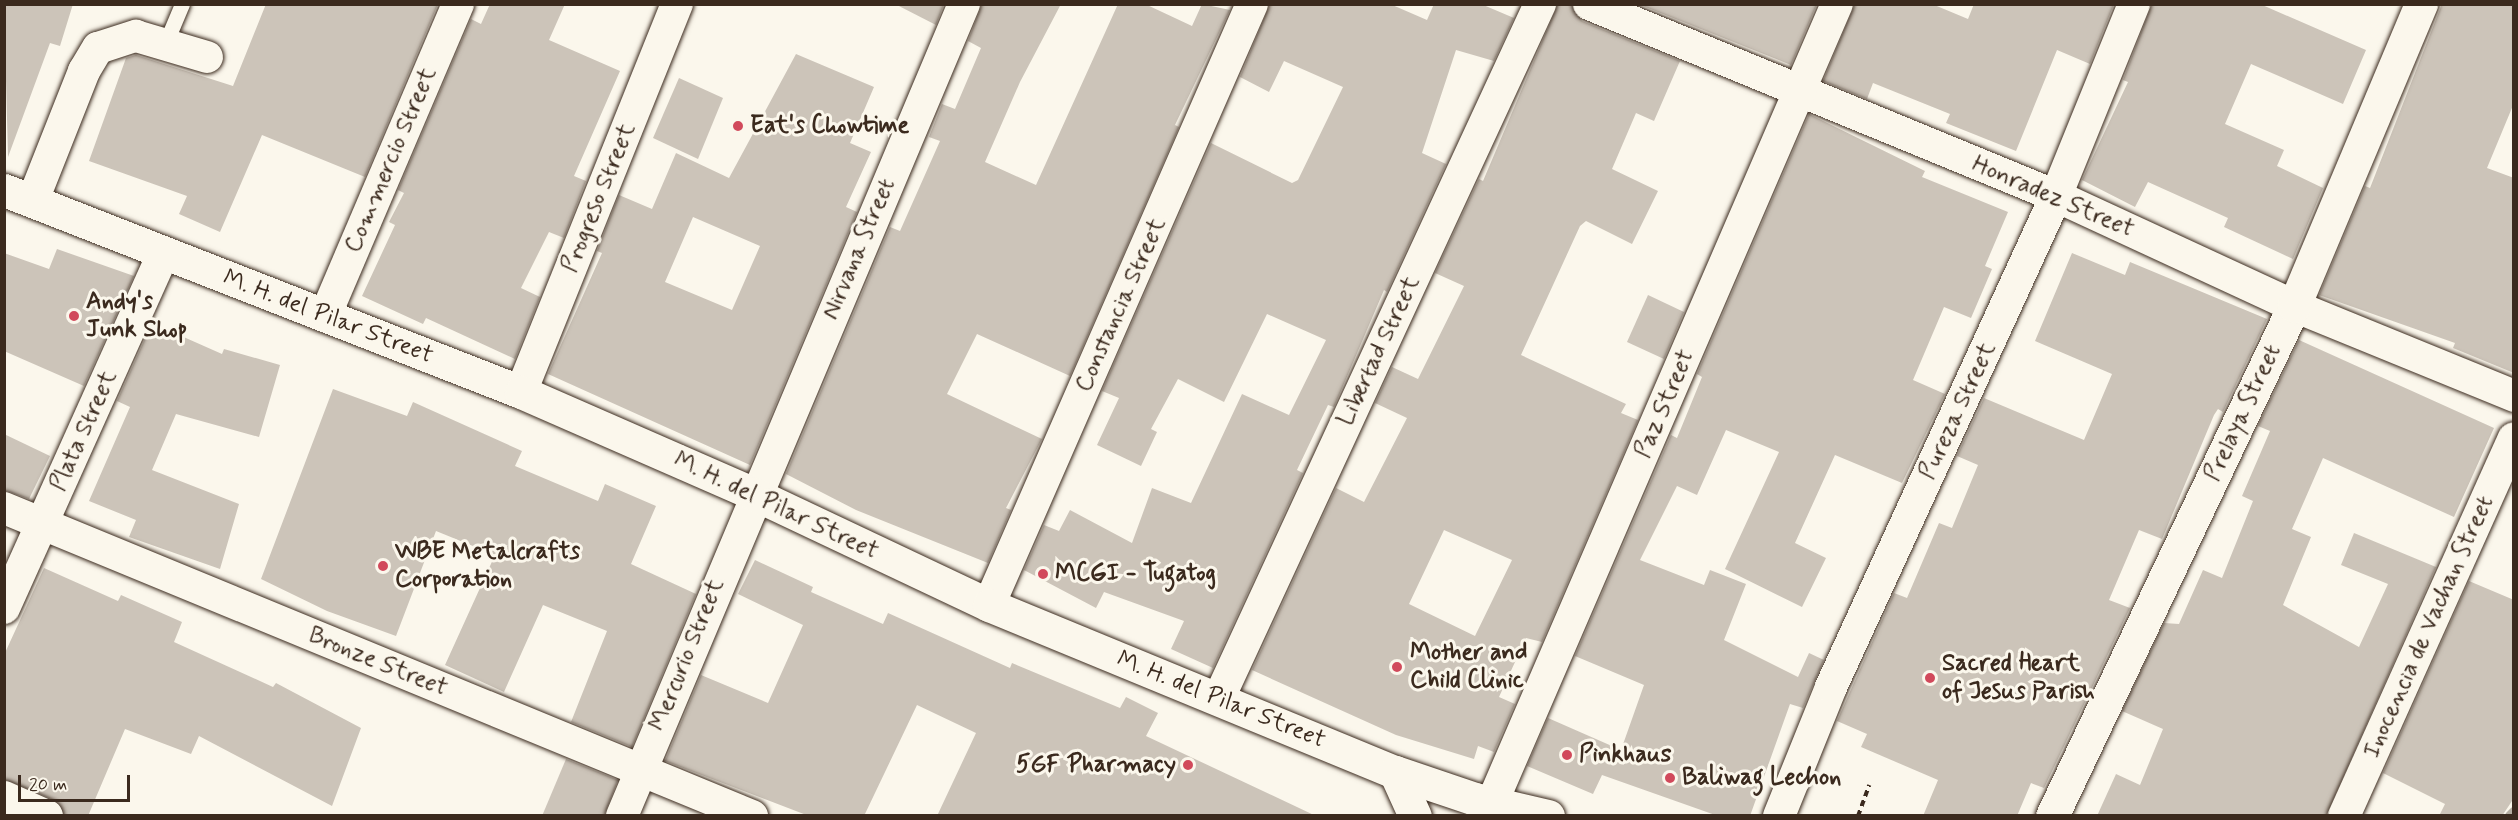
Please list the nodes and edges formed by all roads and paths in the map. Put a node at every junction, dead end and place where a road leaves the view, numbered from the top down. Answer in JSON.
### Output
{"nodes":[{"id":1,"x":182,"y":4,"type":"edge"},
{"id":2,"x":458,"y":4,"type":"edge"},
{"id":3,"x":677,"y":4,"type":"edge"},
{"id":4,"x":964,"y":4,"type":"edge"},
{"id":5,"x":1252,"y":4,"type":"edge"},
{"id":6,"x":1540,"y":4,"type":"edge"},
{"id":7,"x":1589,"y":4,"type":"edge"},
{"id":8,"x":1837,"y":4,"type":"edge"},
{"id":9,"x":2134,"y":4,"type":"edge"},
{"id":10,"x":2421,"y":4,"type":"edge"},
{"id":11,"x":166,"y":42,"type":"junction"},
{"id":12,"x":207,"y":57,"type":"dead end"},
{"id":13,"x":1800,"y":94,"type":"junction"},
{"id":14,"x":19,"y":195,"type":"edge"},
{"id":15,"x":2056,"y":196,"type":"junction"},
{"id":16,"x":163,"y":254,"type":"junction"},
{"id":17,"x":2294,"y":306,"type":"junction"},
{"id":18,"x":325,"y":316,"type":"junction"},
{"id":19,"x":521,"y":392,"type":"junction"},
{"id":20,"x":2514,"y":396,"type":"edge"},
{"id":21,"x":2514,"y":438,"type":"edge"},
{"id":22,"x":754,"y":494,"type":"junction"},
{"id":23,"x":4,"y":508,"type":"edge"},
{"id":24,"x":43,"y":524,"type":"junction"},
{"id":25,"x":989,"y":605,"type":"junction"},
{"id":26,"x":4,"y":608,"type":"edge"},
{"id":27,"x":1219,"y":698,"type":"junction"},
{"id":28,"x":640,"y":770,"type":"junction"},
{"id":29,"x":1395,"y":772,"type":"junction"},
{"id":30,"x":1869,"y":785,"type":"dead end"},
{"id":31,"x":4,"y":798,"type":"edge"},
{"id":32,"x":1474,"y":806,"type":"edge"},
{"id":33,"x":48,"y":816,"type":"edge"},
{"id":34,"x":622,"y":816,"type":"edge"},
{"id":35,"x":752,"y":816,"type":"edge"},
{"id":36,"x":1415,"y":816,"type":"edge"},
{"id":37,"x":1548,"y":816,"type":"edge"},
{"id":38,"x":1779,"y":816,"type":"edge"},
{"id":39,"x":1858,"y":816,"type":"edge"},
{"id":40,"x":2052,"y":816,"type":"edge"},
{"id":41,"x":2344,"y":816,"type":"edge"}],
"edges":[{"from":1,"to":11,"type":"lane"},
{"from":2,"to":18,"type":"street","name":"Commercio Street"},
{"from":3,"to":19,"type":"street","name":"Progreso Street"},
{"from":4,"to":22,"type":"street","name":"Nirvana Street"},
{"from":5,"to":25,"type":"street","name":"Constancia Street"},
{"from":6,"to":27,"type":"street","name":"Libertad Street"},
{"from":7,"to":13,"type":"street","name":"Honradez Street"},
{"from":8,"to":13,"type":"street","name":"Paz Street"},
{"from":9,"to":15,"type":"street","name":"Pureza Street"},
{"from":10,"to":17,"type":"main road","name":"Prelaya Street"},
{"from":11,"to":12,"type":"street"},
{"from":11,"to":14,"type":"street"},
{"from":13,"to":15,"type":"street","name":"Honradez Street"},
{"from":13,"to":32,"type":"street","name":"Paz Street"},
{"from":14,"to":16,"type":"main road","name":"M. H. del Pilar Street"},
{"from":15,"to":17,"type":"street","name":"Honradez Street"},
{"from":15,"to":38,"type":"street","name":"Pureza Street"},
{"from":16,"to":18,"type":"main road","name":"M. H. del Pilar Street"},
{"from":16,"to":24,"type":"street","name":"Plata Street"},
{"from":17,"to":20,"type":"street","name":"Honradez Street"},
{"from":17,"to":40,"type":"main road","name":"Prelaya Street"},
{"from":18,"to":19,"type":"main road","name":"M. H. del Pilar Street"},
{"from":19,"to":22,"type":"main road","name":"M. H. del Pilar Street"},
{"from":21,"to":41,"type":"street","name":"Inocencia de Vachan Street"},
{"from":22,"to":25,"type":"main road","name":"M. H. del Pilar Street"},
{"from":22,"to":28,"type":"street","name":"Mercurio Street"},
{"from":23,"to":24,"type":"street","name":"Bronze Street"},
{"from":24,"to":26,"type":"street","name":"Plata Street"},
{"from":24,"to":28,"type":"street","name":"Bronze Street"},
{"from":25,"to":27,"type":"main road","name":"M. H. del Pilar Street"},
{"from":27,"to":29,"type":"main road","name":"M. H. del Pilar Street"},
{"from":28,"to":34,"type":"street","name":"Mercurio Street"},
{"from":28,"to":35,"type":"street","name":"Bronze Street"},
{"from":29,"to":32,"type":"main road","name":"M. H. del Pilar Street"},
{"from":29,"to":36,"type":"main road"},
{"from":30,"to":39,"type":"path"},
{"from":31,"to":33,"type":"street"},
{"from":32,"to":37,"type":"main road","name":"M. H. del Pilar Street"}]}
